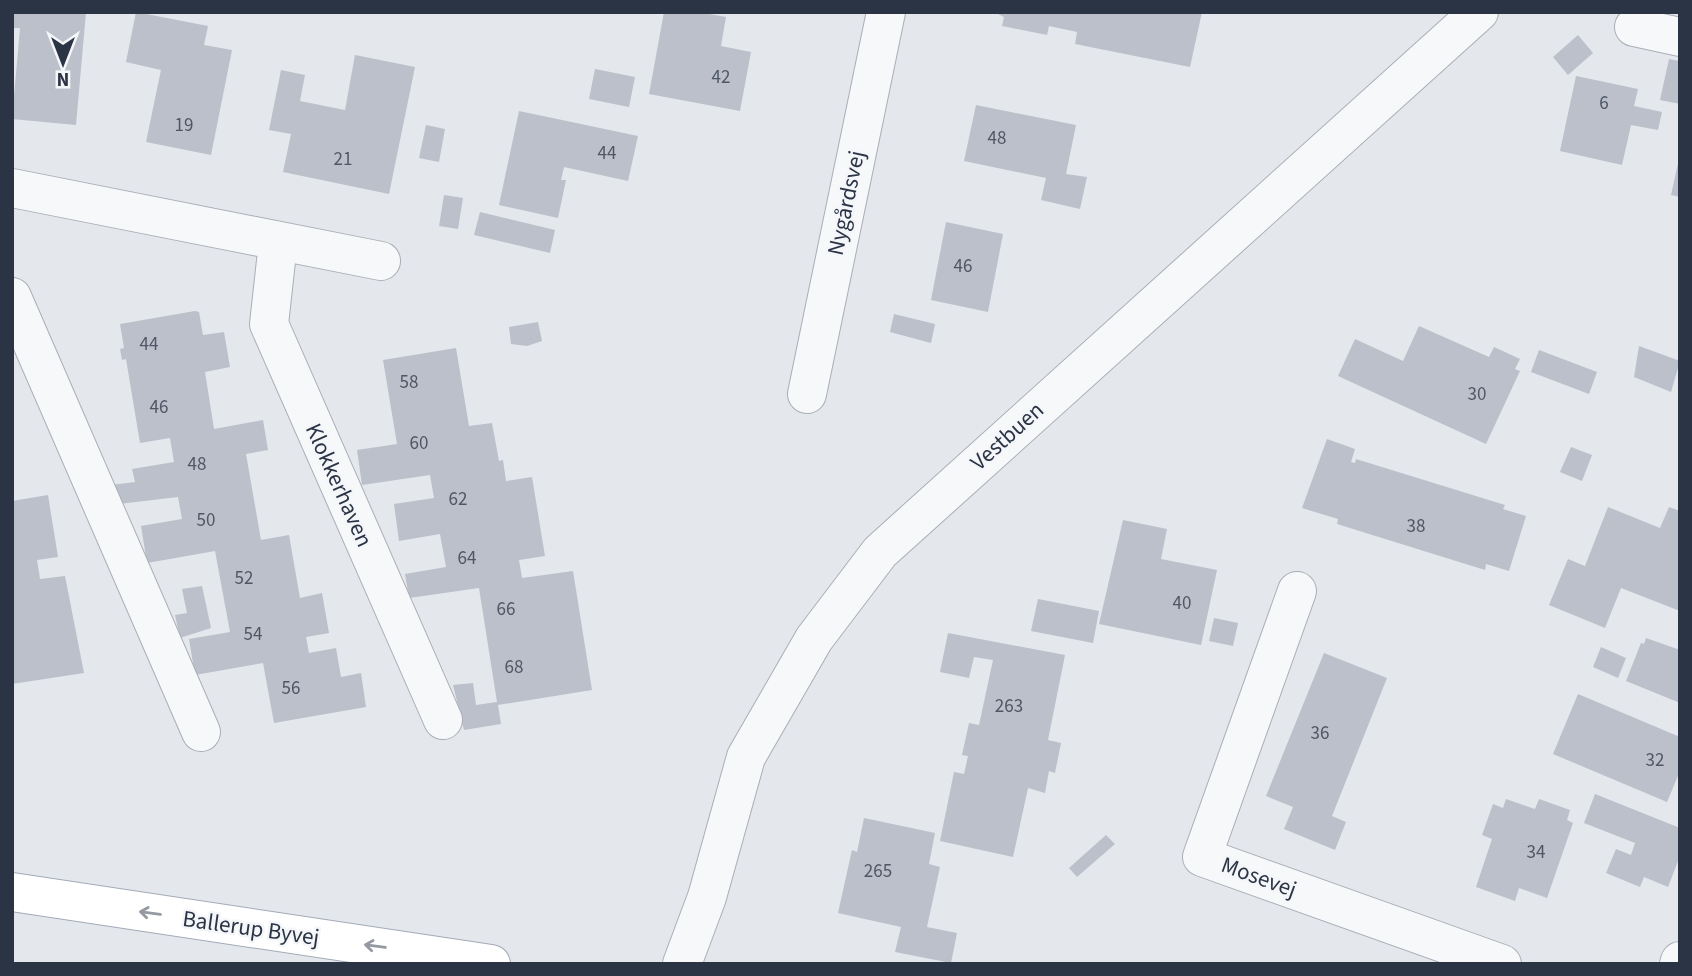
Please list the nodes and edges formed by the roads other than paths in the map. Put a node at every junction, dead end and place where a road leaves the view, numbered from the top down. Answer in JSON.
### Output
{"nodes":[{"id":1,"x":886,"y":12,"type":"edge"},
{"id":2,"x":1479,"y":12,"type":"edge"},
{"id":3,"x":1634,"y":27,"type":"dead end"},
{"id":4,"x":1680,"y":37,"type":"edge"},
{"id":5,"x":12,"y":188,"type":"edge"},
{"id":6,"x":278,"y":243,"type":"junction"},
{"id":7,"x":381,"y":261,"type":"dead end"},
{"id":8,"x":12,"y":297,"type":"edge"},
{"id":9,"x":807,"y":394,"type":"dead end"},
{"id":10,"x":1297,"y":591,"type":"dead end"},
{"id":11,"x":443,"y":720,"type":"dead end"},
{"id":12,"x":201,"y":732,"type":"dead end"},
{"id":13,"x":12,"y":892,"type":"edge"},
{"id":14,"x":491,"y":964,"type":"edge"},
{"id":15,"x":682,"y":964,"type":"edge"},
{"id":16,"x":1502,"y":964,"type":"edge"}],
"edges":[{"from":1,"to":9,"type":"street","name":"Nygårdsvej"},
{"from":2,"to":15,"type":"street","name":"Vestbuen"},
{"from":3,"to":4,"type":"street"},
{"from":5,"to":6,"type":"street"},
{"from":6,"to":7,"type":"street"},
{"from":6,"to":11,"type":"street","name":"Klokkerhaven"},
{"from":8,"to":12,"type":"street"},
{"from":10,"to":16,"type":"street","name":"Mosevej"},
{"from":14,"to":13,"type":"main road","name":"Ballerup Byvej","one_way":true}]}
